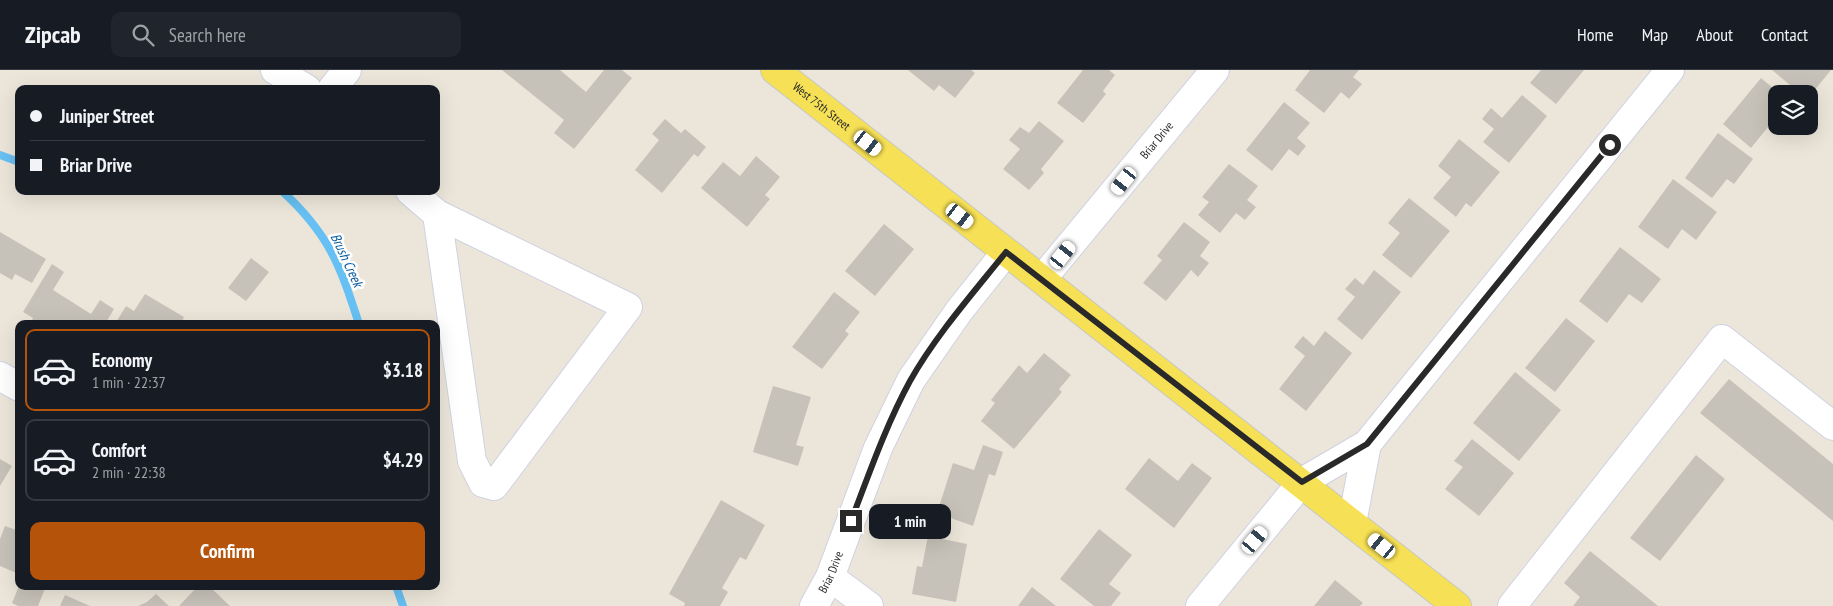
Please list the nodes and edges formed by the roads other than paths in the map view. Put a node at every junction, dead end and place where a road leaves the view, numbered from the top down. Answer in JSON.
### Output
{"nodes":[{"id":1,"x":275,"y":70,"type":"edge"},
{"id":2,"x":347,"y":70,"type":"edge"},
{"id":3,"x":775,"y":70,"type":"edge"},
{"id":4,"x":1215,"y":70,"type":"edge"},
{"id":5,"x":1670,"y":70,"type":"edge"},
{"id":6,"x":300,"y":85,"type":"edge"},
{"id":7,"x":335,"y":85,"type":"edge"},
{"id":8,"x":415,"y":195,"type":"edge"},
{"id":9,"x":437,"y":214,"type":"junction"},
{"id":10,"x":1006,"y":252,"type":"junction"},
{"id":11,"x":1042,"y":280,"type":"junction"},
{"id":12,"x":0,"y":376,"type":"edge"},
{"id":13,"x":15,"y":385,"type":"edge"},
{"id":14,"x":1833,"y":426,"type":"edge"},
{"id":15,"x":1367,"y":444,"type":"junction"},
{"id":16,"x":1302,"y":482,"type":"junction"},
{"id":17,"x":1352,"y":522,"type":"junction"},
{"id":18,"x":830,"y":577,"type":"junction"},
{"id":19,"x":814,"y":606,"type":"edge"},
{"id":20,"x":869,"y":606,"type":"edge"},
{"id":21,"x":1200,"y":606,"type":"edge"},
{"id":22,"x":1457,"y":606,"type":"edge"},
{"id":23,"x":1512,"y":606,"type":"edge"}],
"edges":[{"from":1,"to":6,"type":"street"},
{"from":2,"to":7,"type":"street"},
{"from":3,"to":10,"type":"main road","name":"West 75th Street"},
{"from":4,"to":11,"type":"street","name":"Briar Drive"},
{"from":5,"to":15,"type":"street"},
{"from":8,"to":9,"type":"street"},
{"from":9,"to":9,"type":"street"},
{"from":10,"to":11,"type":"main road","name":"West 75th Street"},
{"from":10,"to":18,"type":"street","name":"Briar Drive"},
{"from":11,"to":16,"type":"main road","name":"West 75th Street"},
{"from":12,"to":13,"type":"street"},
{"from":14,"to":23,"type":"street"},
{"from":15,"to":16,"type":"street"},
{"from":15,"to":17,"type":"street"},
{"from":16,"to":17,"type":"main road","name":"West 75th Street"},
{"from":16,"to":21,"type":"street"},
{"from":17,"to":22,"type":"main road","name":"West 75th Street"},
{"from":18,"to":19,"type":"street","name":"Briar Drive"},
{"from":18,"to":20,"type":"street"}]}
